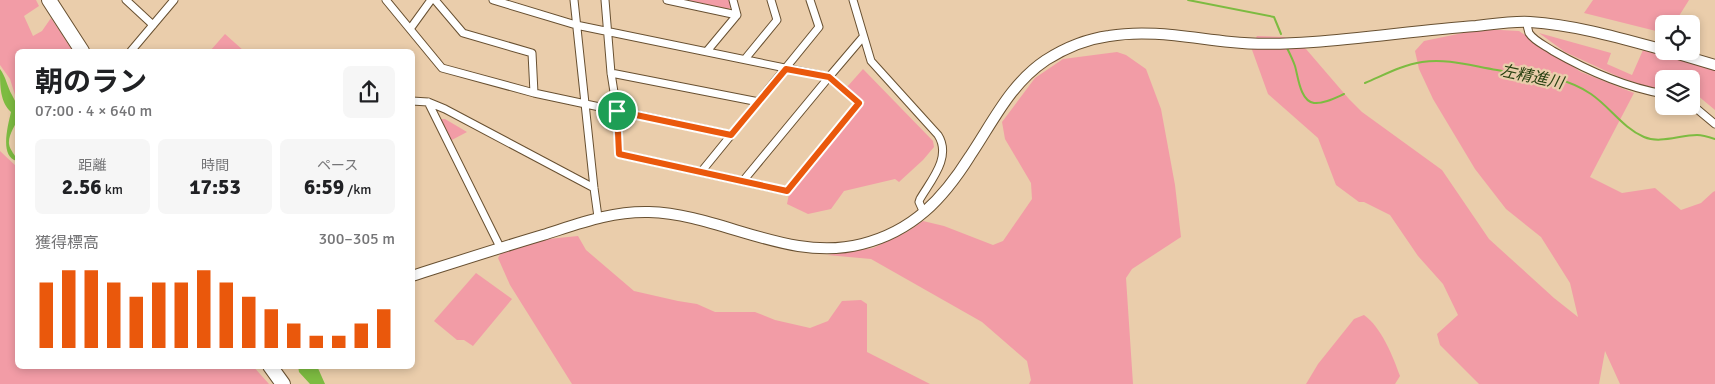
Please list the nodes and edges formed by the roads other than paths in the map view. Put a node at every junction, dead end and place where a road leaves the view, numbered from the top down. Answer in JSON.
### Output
{"nodes":[{"id":1,"x":49,"y":0,"type":"edge"},
{"id":2,"x":126,"y":0,"type":"edge"},
{"id":3,"x":174,"y":0,"type":"edge"},
{"id":4,"x":386,"y":0,"type":"edge"},
{"id":5,"x":431,"y":0,"type":"edge"},
{"id":6,"x":435,"y":0,"type":"edge"},
{"id":7,"x":493,"y":0,"type":"edge"},
{"id":8,"x":574,"y":0,"type":"edge"},
{"id":9,"x":605,"y":0,"type":"edge"},
{"id":10,"x":667,"y":0,"type":"edge"},
{"id":11,"x":733,"y":0,"type":"edge"},
{"id":12,"x":770,"y":0,"type":"edge"},
{"id":13,"x":810,"y":0,"type":"edge"},
{"id":14,"x":862,"y":0,"type":"edge"},
{"id":15,"x":854,"y":2,"type":"edge"},
{"id":16,"x":737,"y":15,"type":"junction"},
{"id":17,"x":1527,"y":21,"type":"junction"},
{"id":18,"x":153,"y":25,"type":"junction"},
{"id":19,"x":576,"y":25,"type":"junction"},
{"id":20,"x":410,"y":29,"type":"junction"},
{"id":21,"x":608,"y":31,"type":"junction"},
{"id":22,"x":863,"y":37,"type":"junction"},
{"id":23,"x":1655,"y":47,"type":"edge"},
{"id":24,"x":81,"y":49,"type":"edge"},
{"id":25,"x":133,"y":49,"type":"edge"},
{"id":26,"x":707,"y":52,"type":"junction"},
{"id":27,"x":745,"y":59,"type":"junction"},
{"id":28,"x":1698,"y":60,"type":"edge"},
{"id":29,"x":1715,"y":65,"type":"edge"},
{"id":30,"x":786,"y":69,"type":"junction"},
{"id":31,"x":611,"y":73,"type":"junction"},
{"id":32,"x":829,"y":77,"type":"junction"},
{"id":33,"x":1655,"y":92,"type":"edge"},
{"id":34,"x":534,"y":93,"type":"junction"},
{"id":35,"x":415,"y":101,"type":"edge"},
{"id":36,"x":428,"y":102,"type":"junction"},
{"id":37,"x":758,"y":102,"type":"junction"},
{"id":38,"x":586,"y":104,"type":"junction"},
{"id":39,"x":617,"y":111,"type":"junction"},
{"id":40,"x":1700,"y":112,"type":"edge"},
{"id":41,"x":1715,"y":124,"type":"edge"},
{"id":42,"x":731,"y":135,"type":"junction"},
{"id":43,"x":701,"y":172,"type":"junction"},
{"id":44,"x":743,"y":181,"type":"junction"},
{"id":45,"x":594,"y":188,"type":"junction"},
{"id":46,"x":924,"y":213,"type":"junction"},
{"id":47,"x":598,"y":216,"type":"junction"},
{"id":48,"x":500,"y":247,"type":"junction"},
{"id":49,"x":415,"y":275,"type":"edge"},
{"id":50,"x":272,"y":369,"type":"edge"},
{"id":51,"x":283,"y":384,"type":"edge"}],
"edges":[{"from":1,"to":24,"type":"highway"},
{"from":2,"to":18,"type":"street"},
{"from":3,"to":18,"type":"street"},
{"from":4,"to":20,"type":"street"},
{"from":5,"to":20,"type":"street"},
{"from":6,"to":34,"type":"street"},
{"from":7,"to":19,"type":"street"},
{"from":8,"to":19,"type":"street"},
{"from":9,"to":21,"type":"street"},
{"from":10,"to":16,"type":"street"},
{"from":11,"to":16,"type":"street"},
{"from":12,"to":27,"type":"street"},
{"from":13,"to":30,"type":"street"},
{"from":14,"to":15,"type":"street"},
{"from":15,"to":22,"type":"street"},
{"from":16,"to":26,"type":"street"},
{"from":17,"to":23,"type":"main road"},
{"from":17,"to":33,"type":"street"},
{"from":17,"to":46,"type":"main road"},
{"from":18,"to":25,"type":"street"},
{"from":19,"to":21,"type":"street"},
{"from":19,"to":38,"type":"street"},
{"from":20,"to":34,"type":"street"},
{"from":21,"to":26,"type":"street"},
{"from":21,"to":31,"type":"street"},
{"from":22,"to":32,"type":"street"},
{"from":22,"to":46,"type":"street"},
{"from":26,"to":27,"type":"street"},
{"from":27,"to":30,"type":"street"},
{"from":28,"to":29,"type":"main road"},
{"from":30,"to":32,"type":"street"},
{"from":30,"to":37,"type":"street"},
{"from":31,"to":37,"type":"street"},
{"from":31,"to":39,"type":"street"},
{"from":32,"to":44,"type":"street"},
{"from":32,"to":44,"type":"street"},
{"from":34,"to":38,"type":"street"},
{"from":35,"to":36,"type":"street"},
{"from":36,"to":45,"type":"street"},
{"from":36,"to":48,"type":"street"},
{"from":37,"to":42,"type":"street"},
{"from":38,"to":39,"type":"street"},
{"from":38,"to":45,"type":"street"},
{"from":39,"to":42,"type":"street"},
{"from":39,"to":43,"type":"street"},
{"from":40,"to":41,"type":"street"},
{"from":42,"to":43,"type":"street"},
{"from":43,"to":44,"type":"street"},
{"from":45,"to":47,"type":"street"},
{"from":46,"to":47,"type":"main road"},
{"from":47,"to":48,"type":"main road"},
{"from":48,"to":49,"type":"main road"},
{"from":50,"to":51,"type":"highway"}]}
